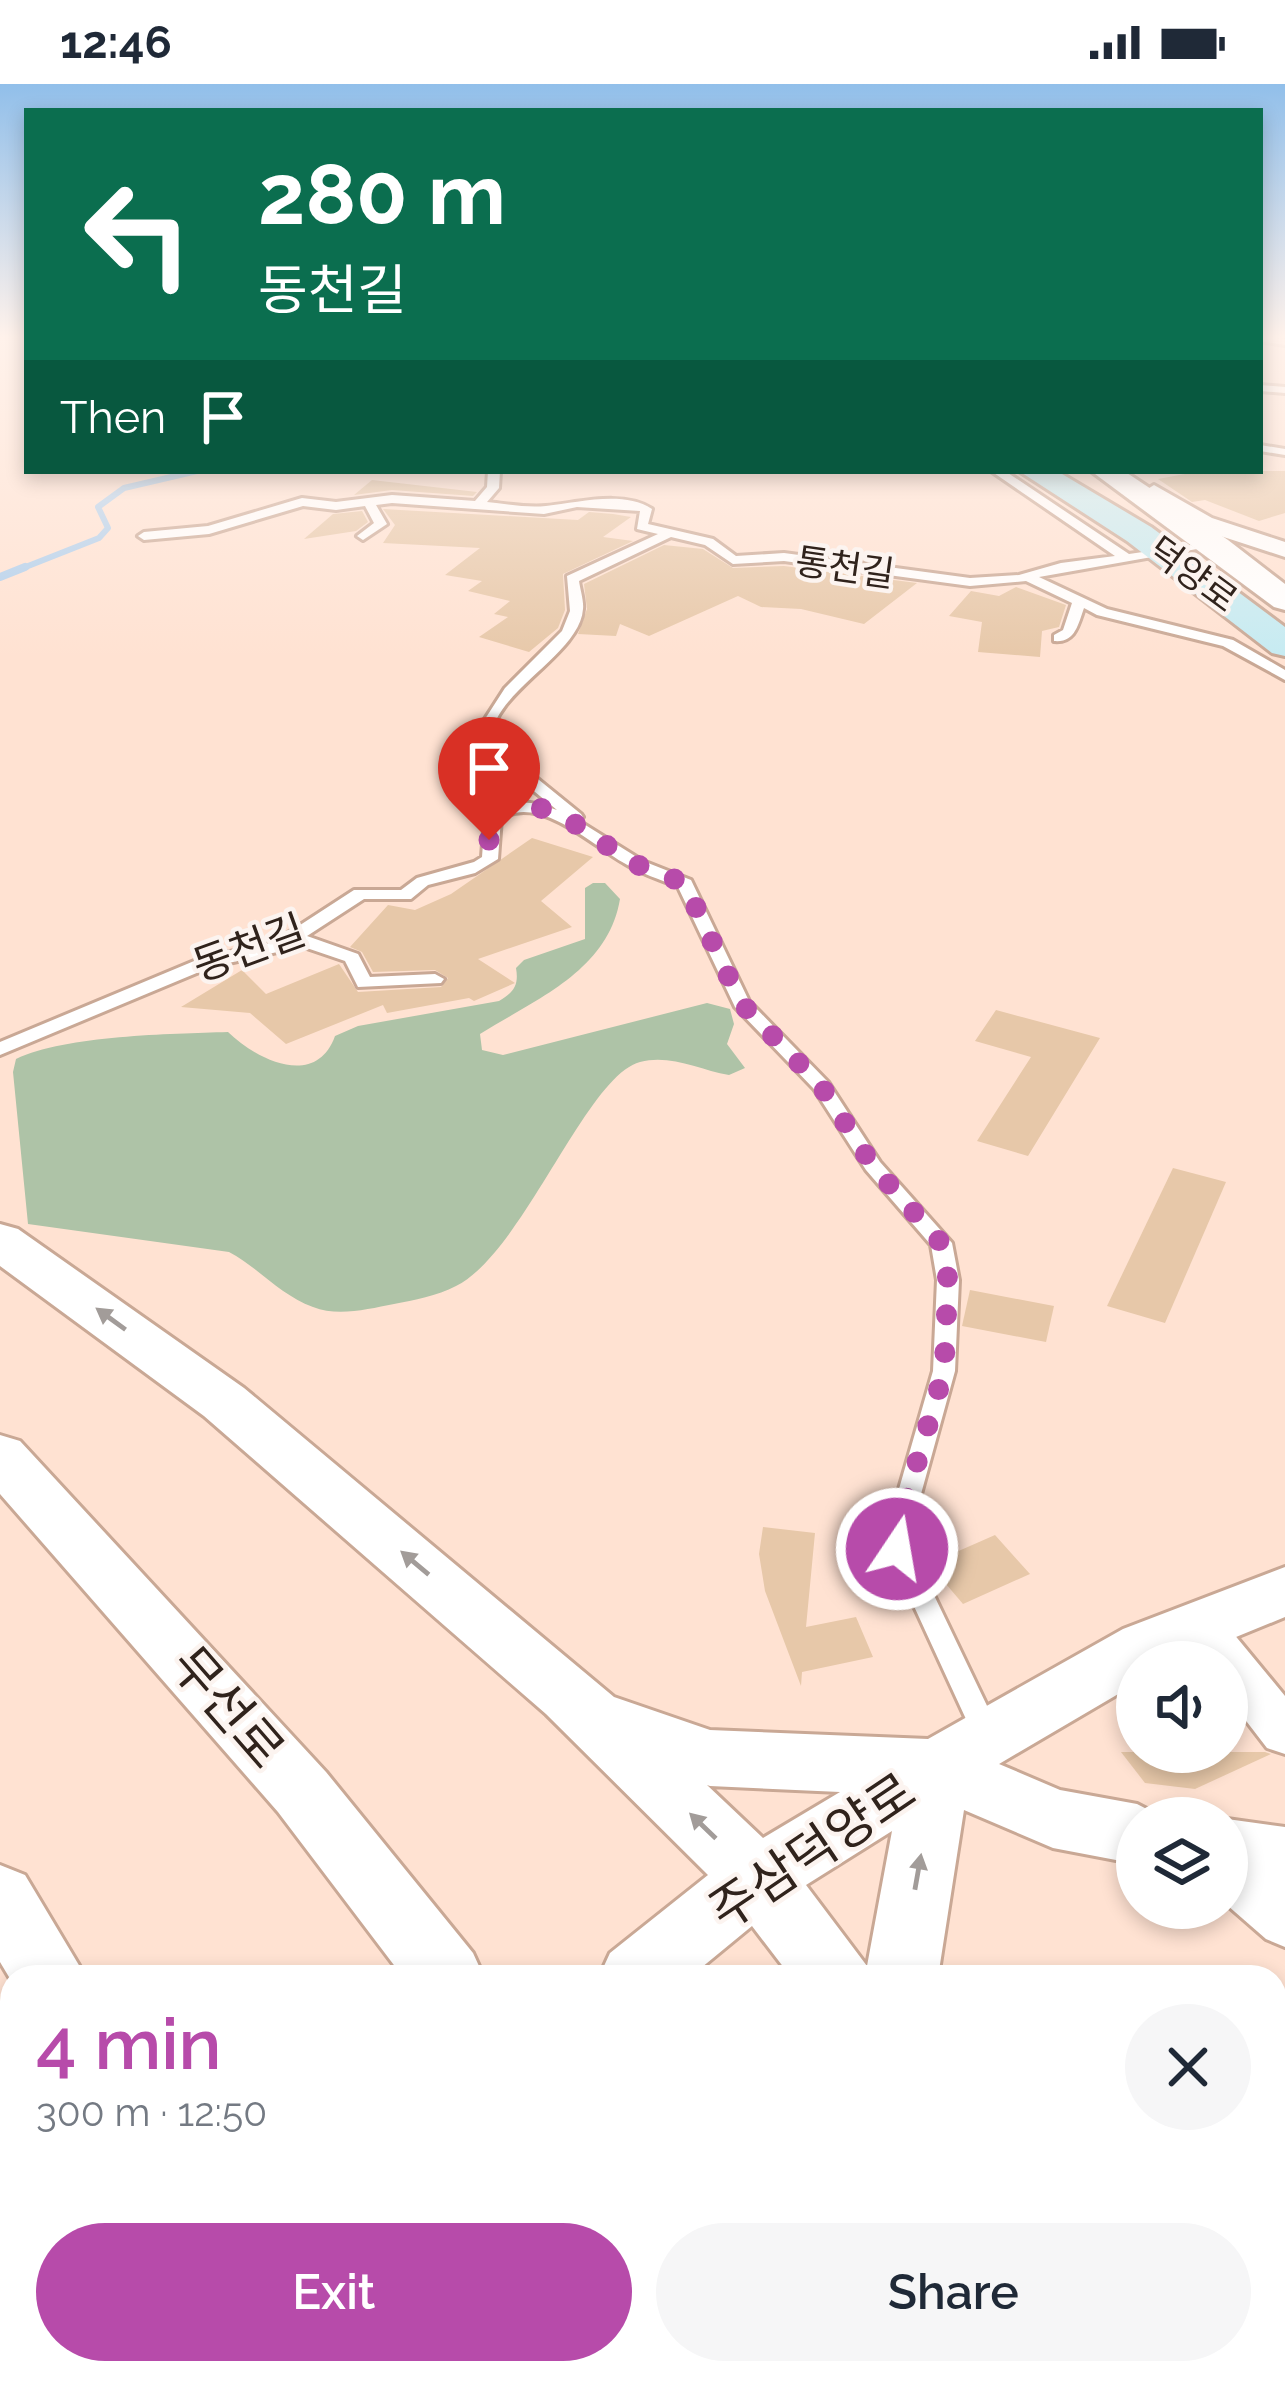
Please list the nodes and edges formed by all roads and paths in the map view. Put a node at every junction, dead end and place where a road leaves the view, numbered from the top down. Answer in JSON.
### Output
{"nodes":[{"id":1,"x":494,"y":474,"type":"edge"},
{"id":2,"x":1001,"y":474,"type":"edge"},
{"id":3,"x":1040,"y":474,"type":"edge"},
{"id":4,"x":1068,"y":474,"type":"edge"},
{"id":5,"x":1119,"y":474,"type":"edge"},
{"id":6,"x":1120,"y":474,"type":"edge"},
{"id":7,"x":369,"y":502,"type":"junction"},
{"id":8,"x":479,"y":504,"type":"junction"},
{"id":9,"x":669,"y":533,"type":"junction"},
{"id":10,"x":144,"y":536,"type":"dead end"},
{"id":11,"x":363,"y":536,"type":"dead end"},
{"id":12,"x":1285,"y":550,"type":"edge"},
{"id":13,"x":1178,"y":551,"type":"junction"},
{"id":14,"x":1127,"y":558,"type":"junction"},
{"id":15,"x":1028,"y":577,"type":"junction"},
{"id":16,"x":1285,"y":600,"type":"edge"},
{"id":17,"x":1078,"y":603,"type":"junction"},
{"id":18,"x":1285,"y":619,"type":"edge"},
{"id":19,"x":1059,"y":638,"type":"dead end"},
{"id":20,"x":1285,"y":645,"type":"edge"},
{"id":21,"x":1285,"y":676,"type":"edge"},
{"id":22,"x":593,"y":832,"type":"junction"},
{"id":23,"x":296,"y":938,"type":"junction"},
{"id":24,"x":435,"y":979,"type":"dead end"},
{"id":25,"x":0,"y":1049,"type":"edge"},
{"id":26,"x":0,"y":1240,"type":"edge"},
{"id":27,"x":0,"y":1456,"type":"edge"},
{"id":28,"x":1285,"y":1591,"type":"edge"},
{"id":29,"x":1198,"y":1623,"type":"junction"},
{"id":30,"x":569,"y":1695,"type":"junction"},
{"id":31,"x":1285,"y":1733,"type":"edge"},
{"id":32,"x":962,"y":1752,"type":"junction"},
{"id":33,"x":1116,"y":1830,"type":"edge"},
{"id":34,"x":1248,"y":1852,"type":"edge"},
{"id":35,"x":1285,"y":1858,"type":"edge"},
{"id":36,"x":757,"y":1878,"type":"junction"},
{"id":37,"x":1248,"y":1889,"type":"edge"},
{"id":38,"x":0,"y":1897,"type":"edge"},
{"id":39,"x":1285,"y":1922,"type":"edge"},
{"id":40,"x":42,"y":1965,"type":"edge"},
{"id":41,"x":438,"y":1965,"type":"edge"},
{"id":42,"x":650,"y":1965,"type":"edge"},
{"id":43,"x":826,"y":1965,"type":"edge"},
{"id":44,"x":904,"y":1965,"type":"edge"}],
"edges":[{"from":1,"to":8,"type":"lane"},
{"from":2,"to":14,"type":"lane"},
{"from":3,"to":13,"type":"main road","name":"덕양로"},
{"from":4,"to":13,"type":"main road","name":"덕양로"},
{"from":5,"to":16,"type":"street","name":"덕양로"},
{"from":6,"to":12,"type":"street"},
{"from":7,"to":8,"type":"lane","name":"통천길"},
{"from":7,"to":10,"type":"lane","name":"통천길"},
{"from":7,"to":11,"type":"lane"},
{"from":8,"to":9,"type":"lane","name":"통천길"},
{"from":9,"to":15,"type":"lane","name":"통천길"},
{"from":9,"to":22,"type":"lane"},
{"from":13,"to":14,"type":"lane","name":"통천길"},
{"from":13,"to":18,"type":"main road","name":"덕양로"},
{"from":13,"to":20,"type":"main road","name":"덕양로"},
{"from":14,"to":15,"type":"lane","name":"통천길"},
{"from":15,"to":17,"type":"lane"},
{"from":17,"to":19,"type":"lane"},
{"from":17,"to":21,"type":"lane"},
{"from":22,"to":23,"type":"lane","name":"동천길"},
{"from":22,"to":32,"type":"lane","name":"동천길"},
{"from":23,"to":24,"type":"lane"},
{"from":23,"to":25,"type":"lane","name":"동천길"},
{"from":30,"to":26,"type":"street","one_way":true},
{"from":27,"to":41,"type":"street","name":"무선로"},
{"from":28,"to":29,"type":"street"},
{"from":29,"to":31,"type":"street"},
{"from":29,"to":32,"type":"street"},
{"from":30,"to":32,"type":"street"},
{"from":36,"to":30,"type":"street","one_way":true},
{"from":32,"to":33,"type":"street","name":"주삼덕양로"},
{"from":32,"to":36,"type":"street","name":"주삼덕양로"},
{"from":44,"to":32,"type":"street","one_way":true},
{"from":34,"to":35,"type":"street"},
{"from":36,"to":42,"type":"street","name":"주삼덕양로"},
{"from":36,"to":43,"type":"street"},
{"from":37,"to":39,"type":"street"},
{"from":38,"to":40,"type":"street"}]}
